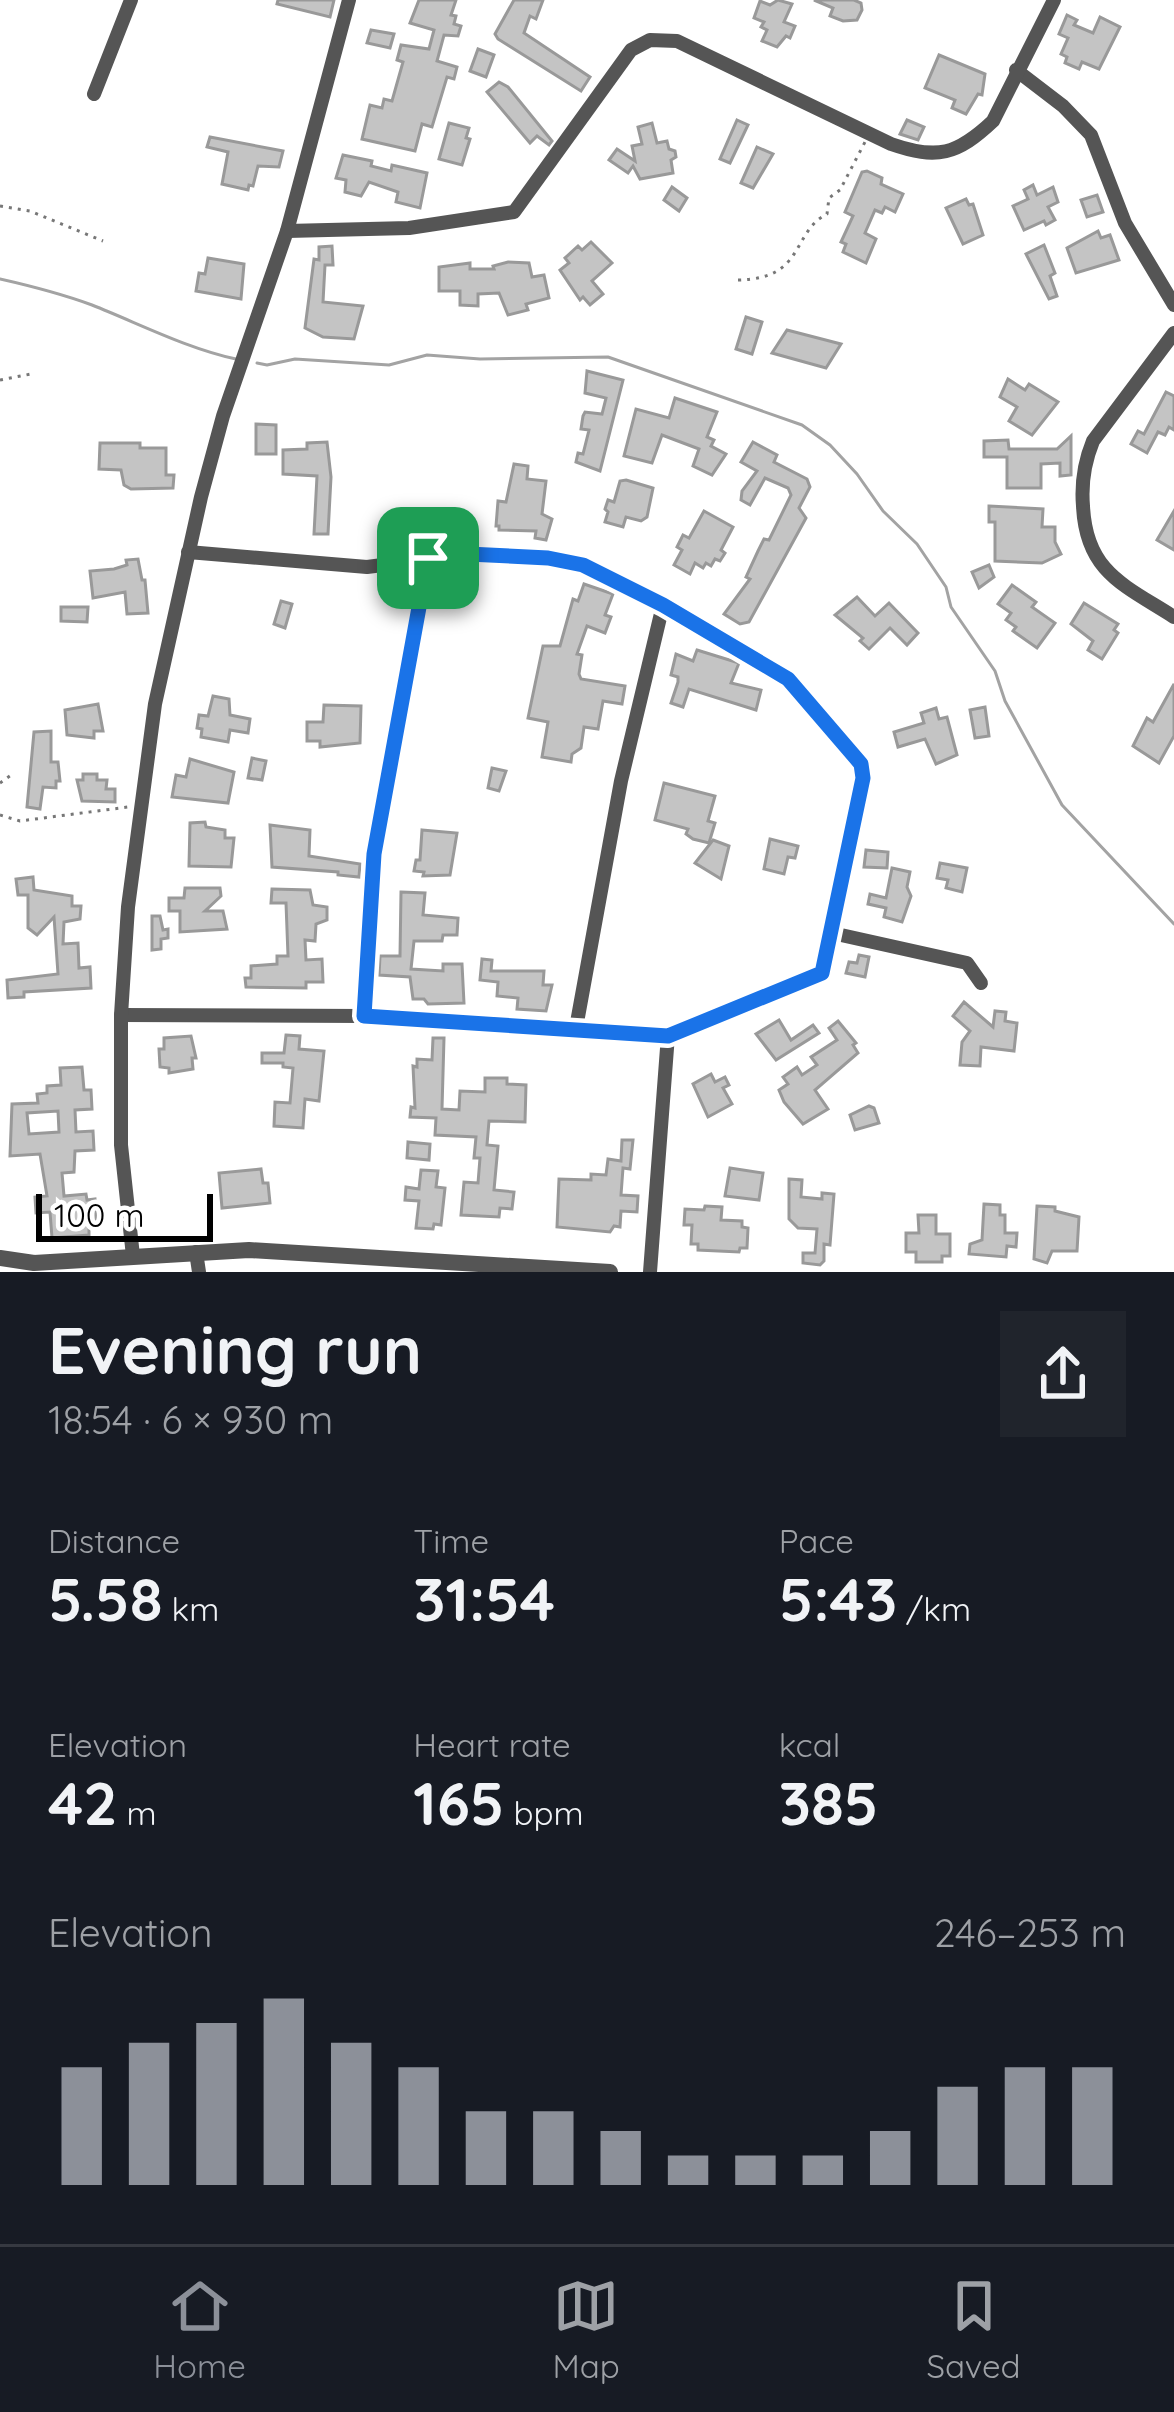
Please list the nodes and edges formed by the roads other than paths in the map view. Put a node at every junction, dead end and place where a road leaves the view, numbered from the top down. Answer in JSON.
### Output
{"nodes":[{"id":1,"x":131,"y":0,"type":"edge"},
{"id":2,"x":349,"y":0,"type":"edge"},
{"id":3,"x":1054,"y":0,"type":"edge"},
{"id":4,"x":1016,"y":70,"type":"junction"},
{"id":5,"x":94,"y":94,"type":"dead end"},
{"id":6,"x":287,"y":232,"type":"junction"},
{"id":7,"x":1174,"y":305,"type":"edge"},
{"id":8,"x":1174,"y":333,"type":"edge"},
{"id":9,"x":188,"y":552,"type":"junction"},
{"id":10,"x":428,"y":558,"type":"junction"},
{"id":11,"x":663,"y":605,"type":"junction"},
{"id":12,"x":1174,"y":616,"type":"edge"},
{"id":13,"x":832,"y":933,"type":"junction"},
{"id":14,"x":981,"y":983,"type":"dead end"},
{"id":15,"x":121,"y":1016,"type":"junction"},
{"id":16,"x":364,"y":1016,"type":"junction"},
{"id":17,"x":576,"y":1028,"type":"junction"},
{"id":18,"x":668,"y":1036,"type":"junction"},
{"id":19,"x":196,"y":1252,"type":"junction"},
{"id":20,"x":133,"y":1256,"type":"junction"},
{"id":21,"x":1,"y":1259,"type":"edge"},
{"id":22,"x":200,"y":1272,"type":"edge"},
{"id":23,"x":610,"y":1272,"type":"edge"},
{"id":24,"x":650,"y":1272,"type":"edge"}],
"edges":[{"from":1,"to":5,"type":"street"},
{"from":2,"to":6,"type":"street"},
{"from":3,"to":4,"type":"street"},
{"from":4,"to":6,"type":"street"},
{"from":4,"to":7,"type":"street"},
{"from":6,"to":9,"type":"street"},
{"from":8,"to":12,"type":"street"},
{"from":9,"to":10,"type":"street"},
{"from":9,"to":15,"type":"street"},
{"from":10,"to":11,"type":"street"},
{"from":10,"to":16,"type":"street"},
{"from":11,"to":13,"type":"street"},
{"from":11,"to":17,"type":"street"},
{"from":13,"to":14,"type":"street"},
{"from":13,"to":18,"type":"street"},
{"from":15,"to":16,"type":"street"},
{"from":15,"to":20,"type":"street"},
{"from":16,"to":17,"type":"street"},
{"from":17,"to":18,"type":"street"},
{"from":18,"to":24,"type":"street"},
{"from":19,"to":20,"type":"street"},
{"from":19,"to":22,"type":"street"},
{"from":19,"to":23,"type":"street"},
{"from":20,"to":21,"type":"street"}]}
